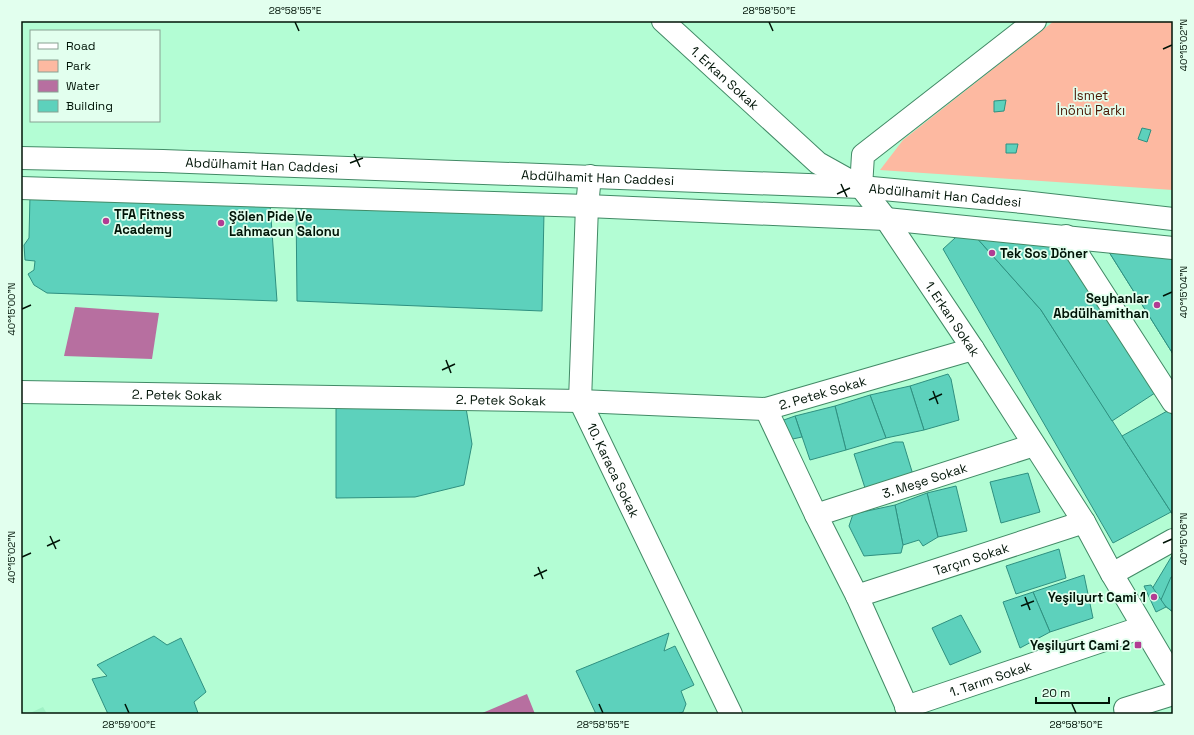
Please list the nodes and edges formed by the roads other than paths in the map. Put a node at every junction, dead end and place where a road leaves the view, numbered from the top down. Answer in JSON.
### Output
{"nodes":[{"id":1,"x":663,"y":21,"type":"edge"},
{"id":2,"x":1035,"y":21,"type":"edge"},
{"id":3,"x":21,"y":158,"type":"edge"},
{"id":4,"x":590,"y":176,"type":"junction"},
{"id":5,"x":862,"y":187,"type":"junction"},
{"id":6,"x":21,"y":188,"type":"edge"},
{"id":7,"x":587,"y":206,"type":"junction"},
{"id":8,"x":886,"y":219,"type":"junction"},
{"id":9,"x":1173,"y":219,"type":"edge"},
{"id":10,"x":1066,"y":236,"type":"junction"},
{"id":11,"x":1173,"y":248,"type":"edge"},
{"id":12,"x":973,"y":349,"type":"junction"},
{"id":13,"x":21,"y":392,"type":"edge"},
{"id":14,"x":580,"y":401,"type":"junction"},
{"id":15,"x":1173,"y":402,"type":"edge"},
{"id":16,"x":766,"y":409,"type":"junction"},
{"id":17,"x":1034,"y":444,"type":"junction"},
{"id":18,"x":816,"y":515,"type":"junction"},
{"id":19,"x":1084,"y":522,"type":"junction"},
{"id":20,"x":1173,"y":540,"type":"edge"},
{"id":21,"x":1112,"y":574,"type":"junction"},
{"id":22,"x":858,"y":596,"type":"junction"},
{"id":23,"x":1143,"y":627,"type":"junction"},
{"id":24,"x":1173,"y":677,"type":"edge"},
{"id":25,"x":1173,"y":694,"type":"edge"},
{"id":26,"x":1124,"y":708,"type":"dead end"},
{"id":27,"x":908,"y":710,"type":"edge"},
{"id":28,"x":731,"y":714,"type":"edge"}],
"edges":[{"from":1,"to":5,"type":"street","name":"1. Erkan Sokak"},
{"from":2,"to":5,"type":"street"},
{"from":3,"to":4,"type":"street","name":"Abdülhamit Han Caddesi"},
{"from":4,"to":5,"type":"street","name":"Abdülhamit Han Caddesi"},
{"from":4,"to":7,"type":"street","name":"10. Karaca Sokak"},
{"from":5,"to":8,"type":"street","name":"1. Erkan Sokak"},
{"from":5,"to":9,"type":"street","name":"Abdülhamit Han Caddesi"},
{"from":6,"to":7,"type":"street"},
{"from":7,"to":8,"type":"street"},
{"from":7,"to":14,"type":"street","name":"10. Karaca Sokak"},
{"from":8,"to":10,"type":"street"},
{"from":8,"to":12,"type":"street","name":"1. Erkan Sokak"},
{"from":10,"to":11,"type":"street"},
{"from":10,"to":15,"type":"street"},
{"from":12,"to":16,"type":"street","name":"2. Petek Sokak"},
{"from":12,"to":17,"type":"street","name":"1. Erkan Sokak"},
{"from":13,"to":14,"type":"street","name":"2. Petek Sokak"},
{"from":14,"to":16,"type":"street","name":"2. Petek Sokak"},
{"from":14,"to":28,"type":"street","name":"10. Karaca Sokak"},
{"from":16,"to":18,"type":"street"},
{"from":17,"to":18,"type":"street","name":"3. Meşe Sokak"},
{"from":17,"to":19,"type":"street","name":"1. Erkan Sokak"},
{"from":18,"to":22,"type":"street"},
{"from":19,"to":21,"type":"street","name":"1. Erkan Sokak"},
{"from":19,"to":22,"type":"street","name":"Tarçın Sokak"},
{"from":20,"to":21,"type":"street"},
{"from":21,"to":23,"type":"street","name":"1. Erkan Sokak"},
{"from":22,"to":27,"type":"street"},
{"from":23,"to":24,"type":"street","name":"1. Erkan Sokak"},
{"from":23,"to":27,"type":"street","name":"1. Tarım Sokak"},
{"from":25,"to":26,"type":"street"}]}
